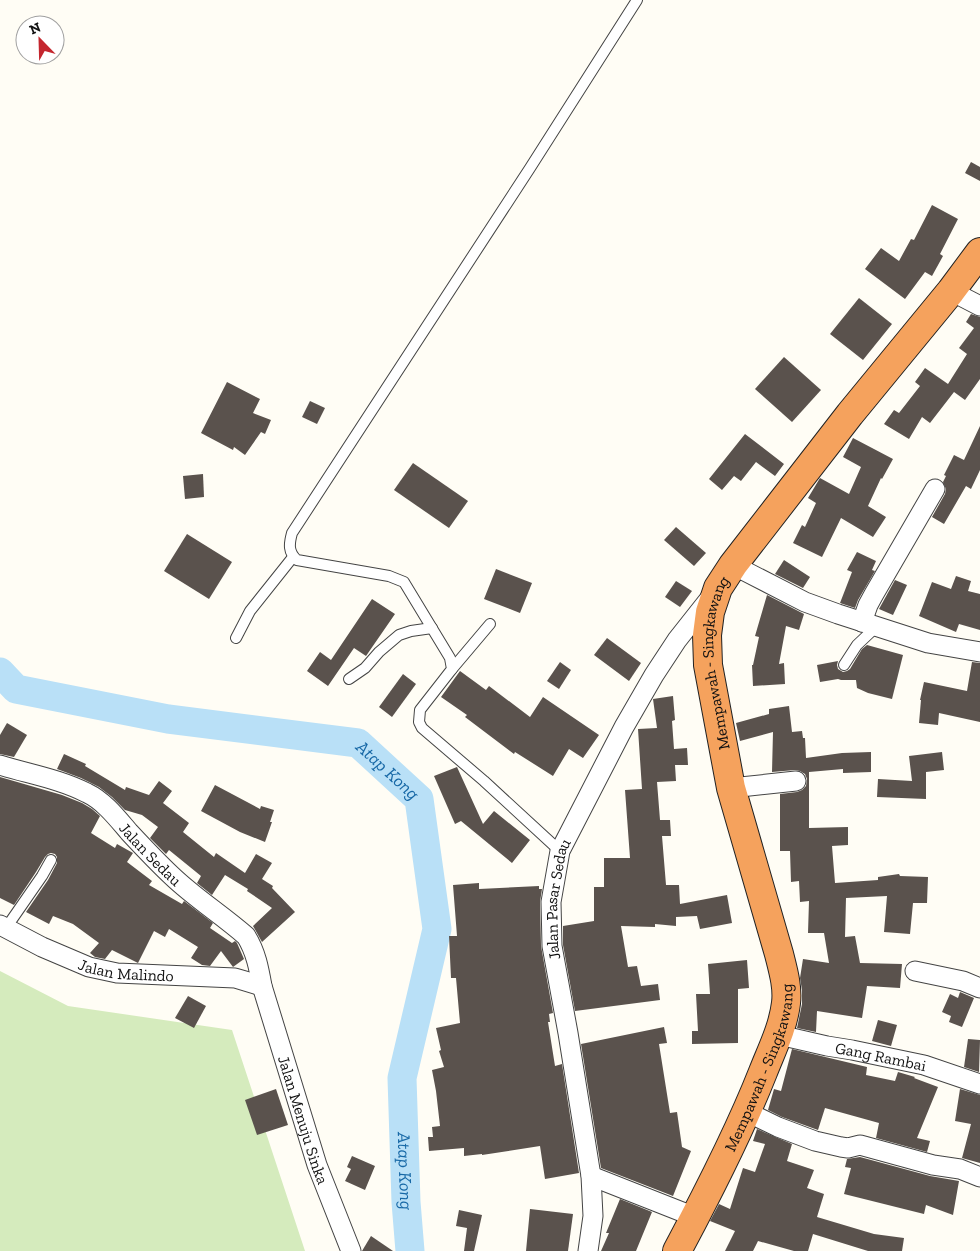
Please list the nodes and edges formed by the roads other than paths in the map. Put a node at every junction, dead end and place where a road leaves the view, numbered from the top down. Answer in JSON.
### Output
{"nodes":[{"id":1,"x":637,"y":0,"type":"edge"},
{"id":2,"x":980,"y":252,"type":"edge"},
{"id":3,"x":951,"y":291,"type":"junction"},
{"id":4,"x":980,"y":306,"type":"edge"},
{"id":5,"x":936,"y":489,"type":"dead end"},
{"id":6,"x":294,"y":556,"type":"junction"},
{"id":7,"x":733,"y":565,"type":"junction"},
{"id":8,"x":718,"y":588,"type":"junction"},
{"id":9,"x":490,"y":624,"type":"dead end"},
{"id":10,"x":869,"y":624,"type":"junction"},
{"id":11,"x":432,"y":628,"type":"junction"},
{"id":12,"x":236,"y":638,"type":"dead end"},
{"id":13,"x":980,"y":652,"type":"edge"},
{"id":14,"x":844,"y":664,"type":"dead end"},
{"id":15,"x":452,"y":668,"type":"junction"},
{"id":16,"x":348,"y":679,"type":"dead end"},
{"id":17,"x":0,"y":765,"type":"edge"},
{"id":18,"x":796,"y":781,"type":"dead end"},
{"id":19,"x":731,"y":788,"type":"junction"},
{"id":20,"x":560,"y":851,"type":"junction"},
{"id":21,"x":51,"y":860,"type":"dead end"},
{"id":22,"x":3,"y":926,"type":"edge"},
{"id":23,"x":914,"y":971,"type":"dead end"},
{"id":24,"x":262,"y":986,"type":"junction"},
{"id":25,"x":980,"y":988,"type":"edge"},
{"id":26,"x":779,"y":1035,"type":"junction"},
{"id":27,"x":980,"y":1084,"type":"edge"},
{"id":28,"x":747,"y":1112,"type":"junction"},
{"id":29,"x":591,"y":1176,"type":"junction"},
{"id":30,"x":980,"y":1177,"type":"edge"},
{"id":31,"x":695,"y":1217,"type":"junction"},
{"id":32,"x":351,"y":1251,"type":"edge"},
{"id":33,"x":588,"y":1251,"type":"edge"},
{"id":34,"x":677,"y":1251,"type":"edge"}],
"edges":[{"from":1,"to":6,"type":"lane"},
{"from":2,"to":3,"type":"highway","name":"Mempawah - Singkawang"},
{"from":3,"to":4,"type":"street"},
{"from":3,"to":7,"type":"highway","name":"Mempawah - Singkawang"},
{"from":5,"to":10,"type":"street"},
{"from":6,"to":11,"type":"lane"},
{"from":6,"to":12,"type":"lane"},
{"from":7,"to":8,"type":"highway","name":"Mempawah - Singkawang"},
{"from":7,"to":10,"type":"street"},
{"from":8,"to":19,"type":"highway","name":"Mempawah - Singkawang"},
{"from":8,"to":20,"type":"street","name":"Jalan Pasar Sedau"},
{"from":9,"to":15,"type":"lane"},
{"from":10,"to":13,"type":"street"},
{"from":10,"to":14,"type":"lane"},
{"from":11,"to":15,"type":"lane"},
{"from":11,"to":16,"type":"lane"},
{"from":15,"to":20,"type":"lane"},
{"from":17,"to":24,"type":"street","name":"Jalan Sedau"},
{"from":18,"to":19,"type":"street"},
{"from":19,"to":26,"type":"highway","name":"Mempawah - Singkawang"},
{"from":20,"to":29,"type":"street","name":"Jalan Pasar Sedau"},
{"from":21,"to":22,"type":"lane"},
{"from":22,"to":24,"type":"street","name":"Jalan Malindo"},
{"from":23,"to":25,"type":"street"},
{"from":24,"to":32,"type":"street","name":"Jalan Menuju Sinka"},
{"from":26,"to":27,"type":"street","name":"Gang Rambai"},
{"from":26,"to":28,"type":"highway","name":"Mempawah - Singkawang"},
{"from":28,"to":30,"type":"street"},
{"from":28,"to":31,"type":"highway","name":"Mempawah - Singkawang"},
{"from":29,"to":31,"type":"street"},
{"from":29,"to":33,"type":"street","name":"Jalan Pasar Sedau"},
{"from":31,"to":34,"type":"highway","name":"Mempawah - Singkawang"}]}
